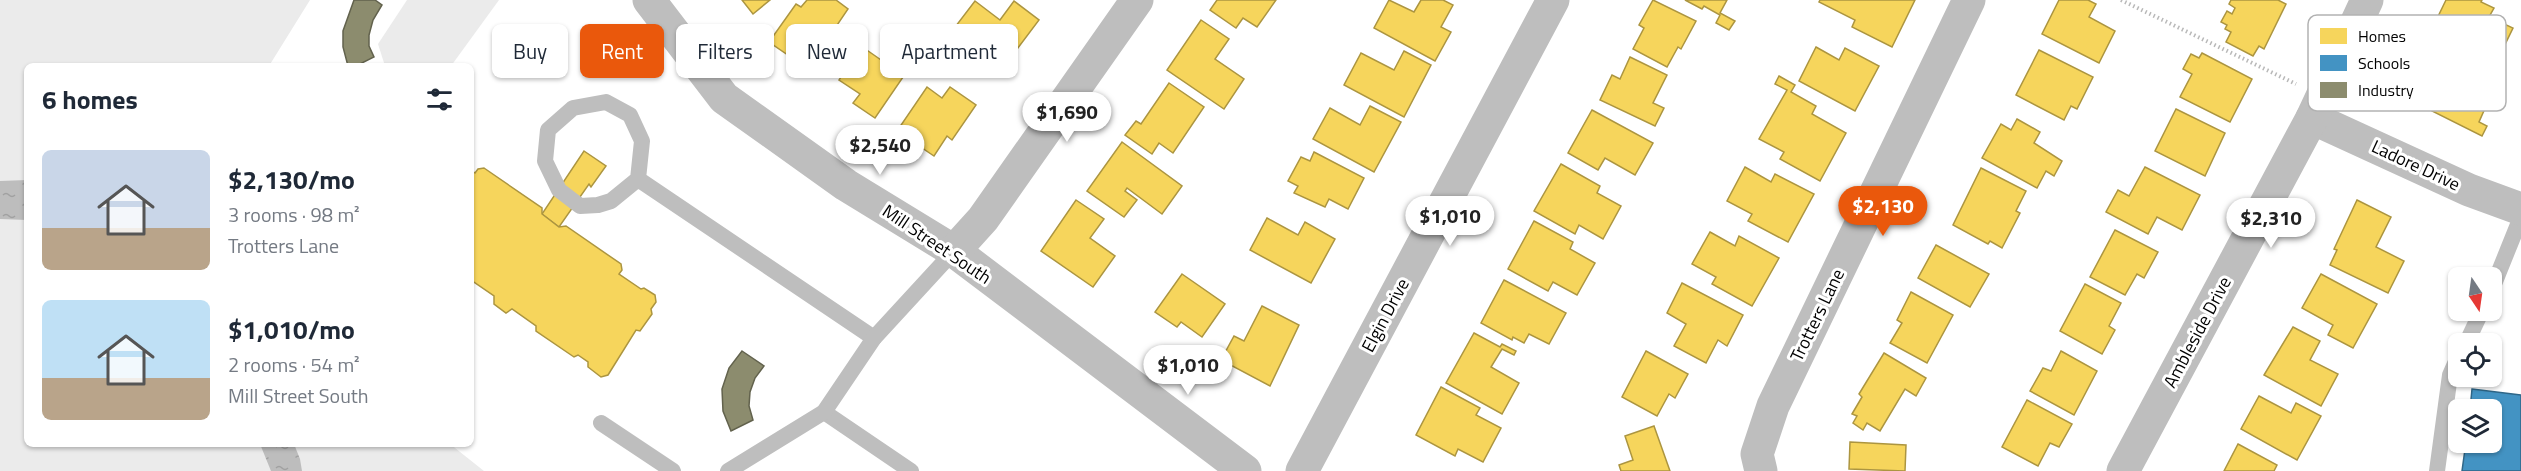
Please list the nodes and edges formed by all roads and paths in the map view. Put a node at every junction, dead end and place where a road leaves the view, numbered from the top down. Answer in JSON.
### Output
{"nodes":[{"id":1,"x":650,"y":0,"type":"edge"},
{"id":2,"x":1137,"y":0,"type":"edge"},
{"id":3,"x":1553,"y":0,"type":"edge"},
{"id":4,"x":1969,"y":0,"type":"edge"},
{"id":5,"x":2121,"y":0,"type":"edge"},
{"id":6,"x":2367,"y":0,"type":"edge"},
{"id":7,"x":2360,"y":15,"type":"edge"},
{"id":8,"x":2308,"y":102,"type":"edge"},
{"id":9,"x":2315,"y":111,"type":"edge"},
{"id":10,"x":2324,"y":111,"type":"edge"},
{"id":11,"x":638,"y":179,"type":"junction"},
{"id":12,"x":2521,"y":209,"type":"edge"},
{"id":13,"x":2521,"y":217,"type":"edge"},
{"id":14,"x":954,"y":251,"type":"junction"},
{"id":15,"x":2501,"y":267,"type":"edge"},
{"id":16,"x":874,"y":338,"type":"junction"},
{"id":17,"x":2448,"y":387,"type":"edge"},
{"id":18,"x":824,"y":412,"type":"junction"},
{"id":19,"x":601,"y":423,"type":"dead end"},
{"id":20,"x":673,"y":471,"type":"edge"},
{"id":21,"x":728,"y":471,"type":"edge"},
{"id":22,"x":911,"y":471,"type":"edge"},
{"id":23,"x":1245,"y":471,"type":"edge"},
{"id":24,"x":1302,"y":471,"type":"edge"},
{"id":25,"x":1761,"y":471,"type":"edge"},
{"id":26,"x":2123,"y":471,"type":"edge"},
{"id":27,"x":2437,"y":471,"type":"edge"}],
"edges":[{"from":1,"to":14,"type":"street","name":"Mill Street South"},
{"from":2,"to":14,"type":"street"},
{"from":3,"to":24,"type":"street","name":"Elgin Drive"},
{"from":4,"to":25,"type":"street","name":"Trotters Lane"},
{"from":5,"to":8,"type":"path"},
{"from":6,"to":7,"type":"street","name":"Ambleside Drive"},
{"from":9,"to":26,"type":"street","name":"Ambleside Drive"},
{"from":10,"to":12,"type":"street","name":"Ladore Drive"},
{"from":11,"to":11,"type":"lane"},
{"from":11,"to":16,"type":"lane"},
{"from":13,"to":15,"type":"lane"},
{"from":14,"to":16,"type":"lane"},
{"from":14,"to":23,"type":"street","name":"Mill Street South"},
{"from":16,"to":18,"type":"lane"},
{"from":17,"to":27,"type":"lane"},
{"from":18,"to":21,"type":"lane"},
{"from":18,"to":22,"type":"lane"},
{"from":19,"to":20,"type":"lane"}]}
